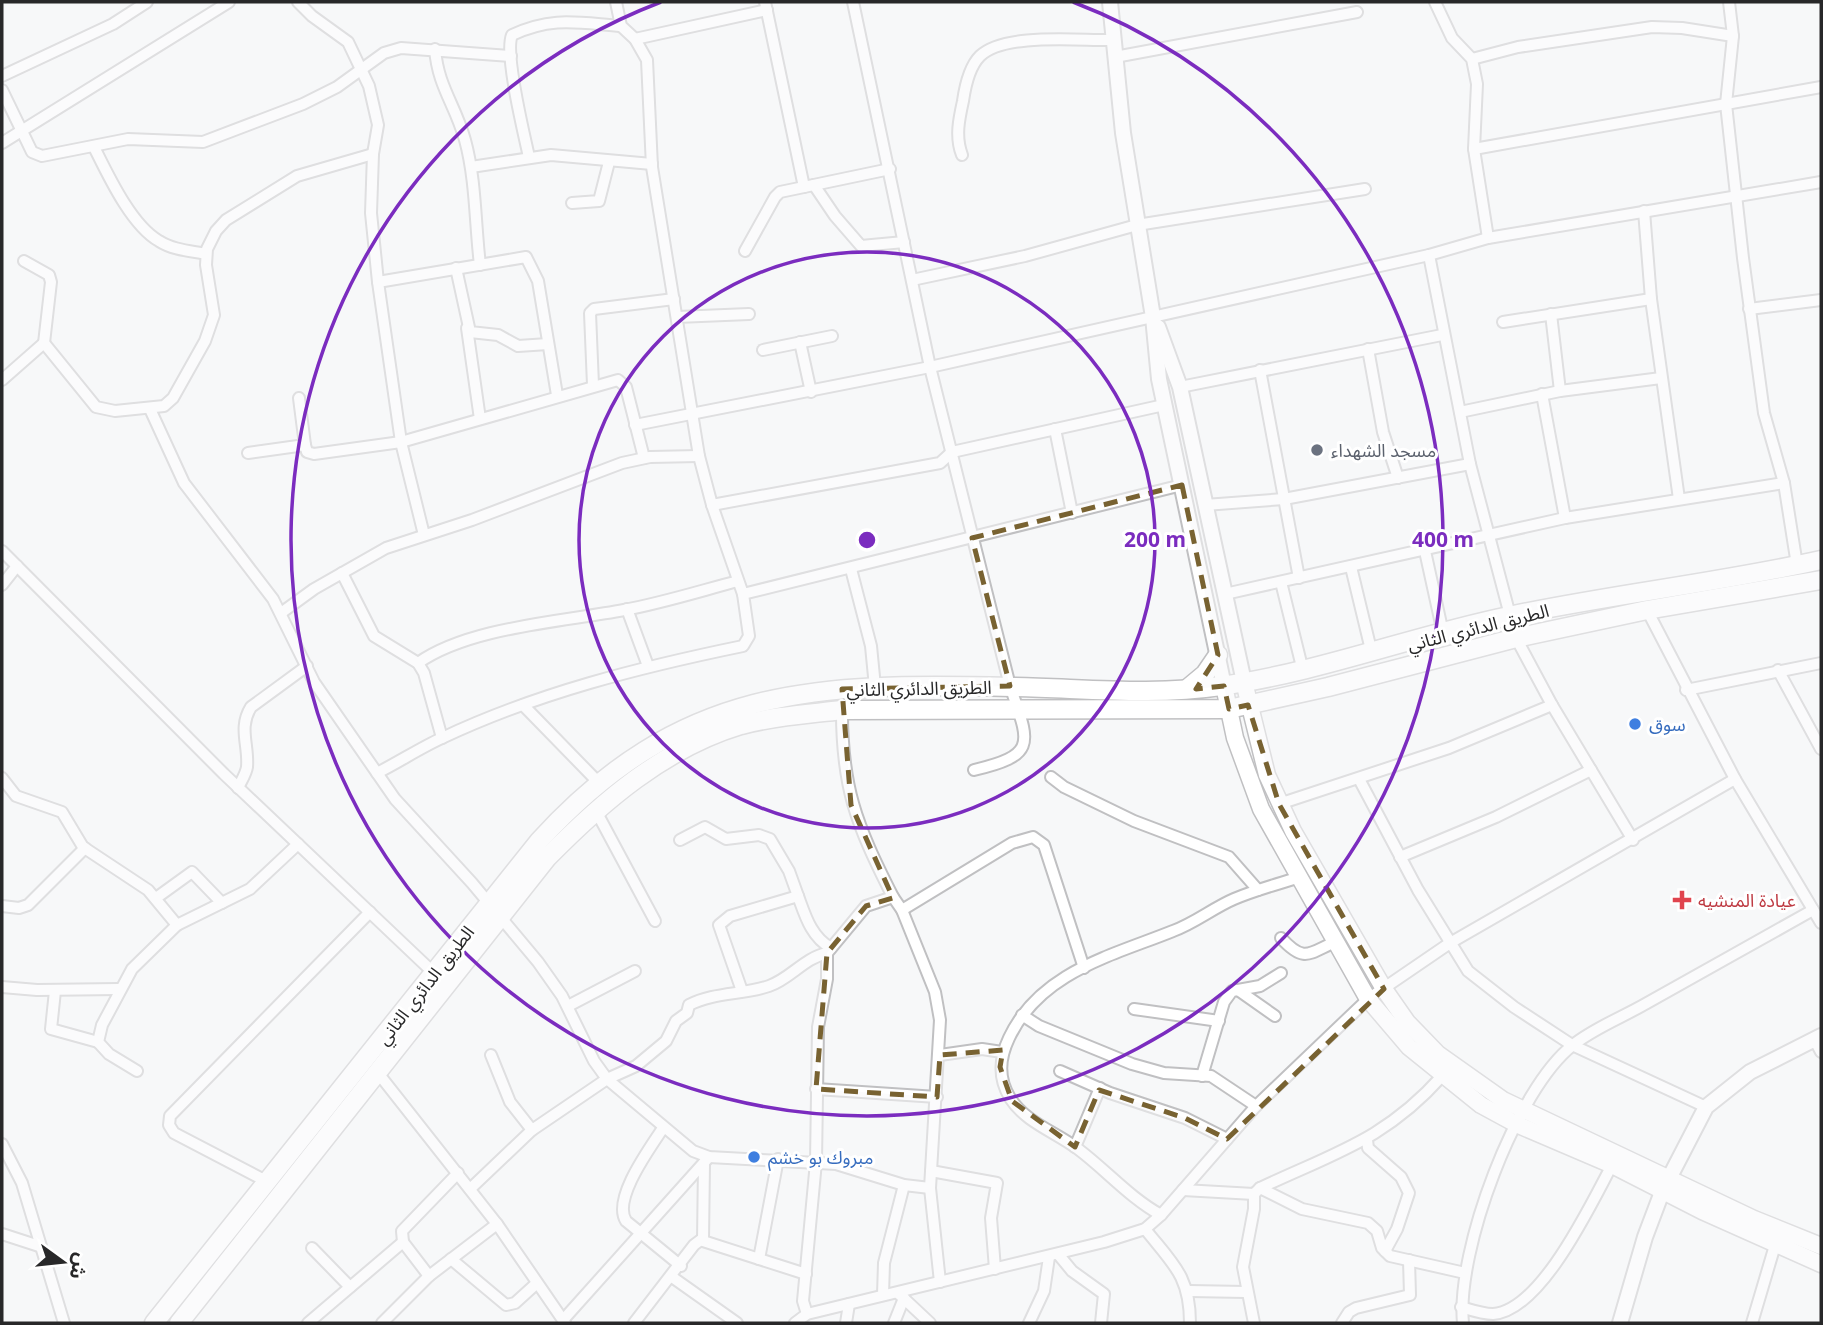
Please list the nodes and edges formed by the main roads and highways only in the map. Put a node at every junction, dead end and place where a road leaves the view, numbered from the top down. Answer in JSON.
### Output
{"nodes":[{"id":1,"x":1821,"y":560,"type":"edge"},
{"id":2,"x":1821,"y":580,"type":"edge"},
{"id":3,"x":1218,"y":655,"type":"road end"},
{"id":4,"x":1244,"y":682,"type":"junction"},
{"id":5,"x":1224,"y":686,"type":"junction"},
{"id":6,"x":1187,"y":689,"type":"junction"},
{"id":7,"x":1248,"y":705,"type":"junction"},
{"id":8,"x":1229,"y":709,"type":"junction"},
{"id":9,"x":495,"y":912,"type":"junction"},
{"id":10,"x":1520,"y":1117,"type":"junction"},
{"id":11,"x":1821,"y":1246,"type":"edge"},
{"id":12,"x":1821,"y":1264,"type":"edge"},
{"id":13,"x":154,"y":1323,"type":"edge"},
{"id":14,"x":179,"y":1323,"type":"edge"}],
"edges":[{"from":1,"to":4,"type":"main road","name":"الطريق الدائري الثاني"},
{"from":2,"to":7,"type":"main road","name":"الطريق الدائري الثاني"},
{"from":3,"to":6,"type":"main road"},
{"from":4,"to":5,"type":"main road","name":"الطريق الدائري الثاني"},
{"from":4,"to":7,"type":"main road"},
{"from":5,"to":6,"type":"main road","name":"الطريق الدائري الثاني"},
{"from":5,"to":8,"type":"main road"},
{"from":6,"to":9,"type":"main road","name":"الطريق الدائري الثاني"},
{"from":7,"to":8,"type":"main road","name":"الطريق الدائري الثاني"},
{"from":7,"to":10,"type":"main road"},
{"from":8,"to":9,"type":"main road","name":"الطريق الدائري الثاني"},
{"from":8,"to":10,"type":"main road"},
{"from":9,"to":13,"type":"main road","name":"الطريق الدائري الثاني"},
{"from":9,"to":14,"type":"main road","name":"الطريق الدائري الثاني"},
{"from":10,"to":11,"type":"main road"},
{"from":10,"to":12,"type":"main road"}]}
